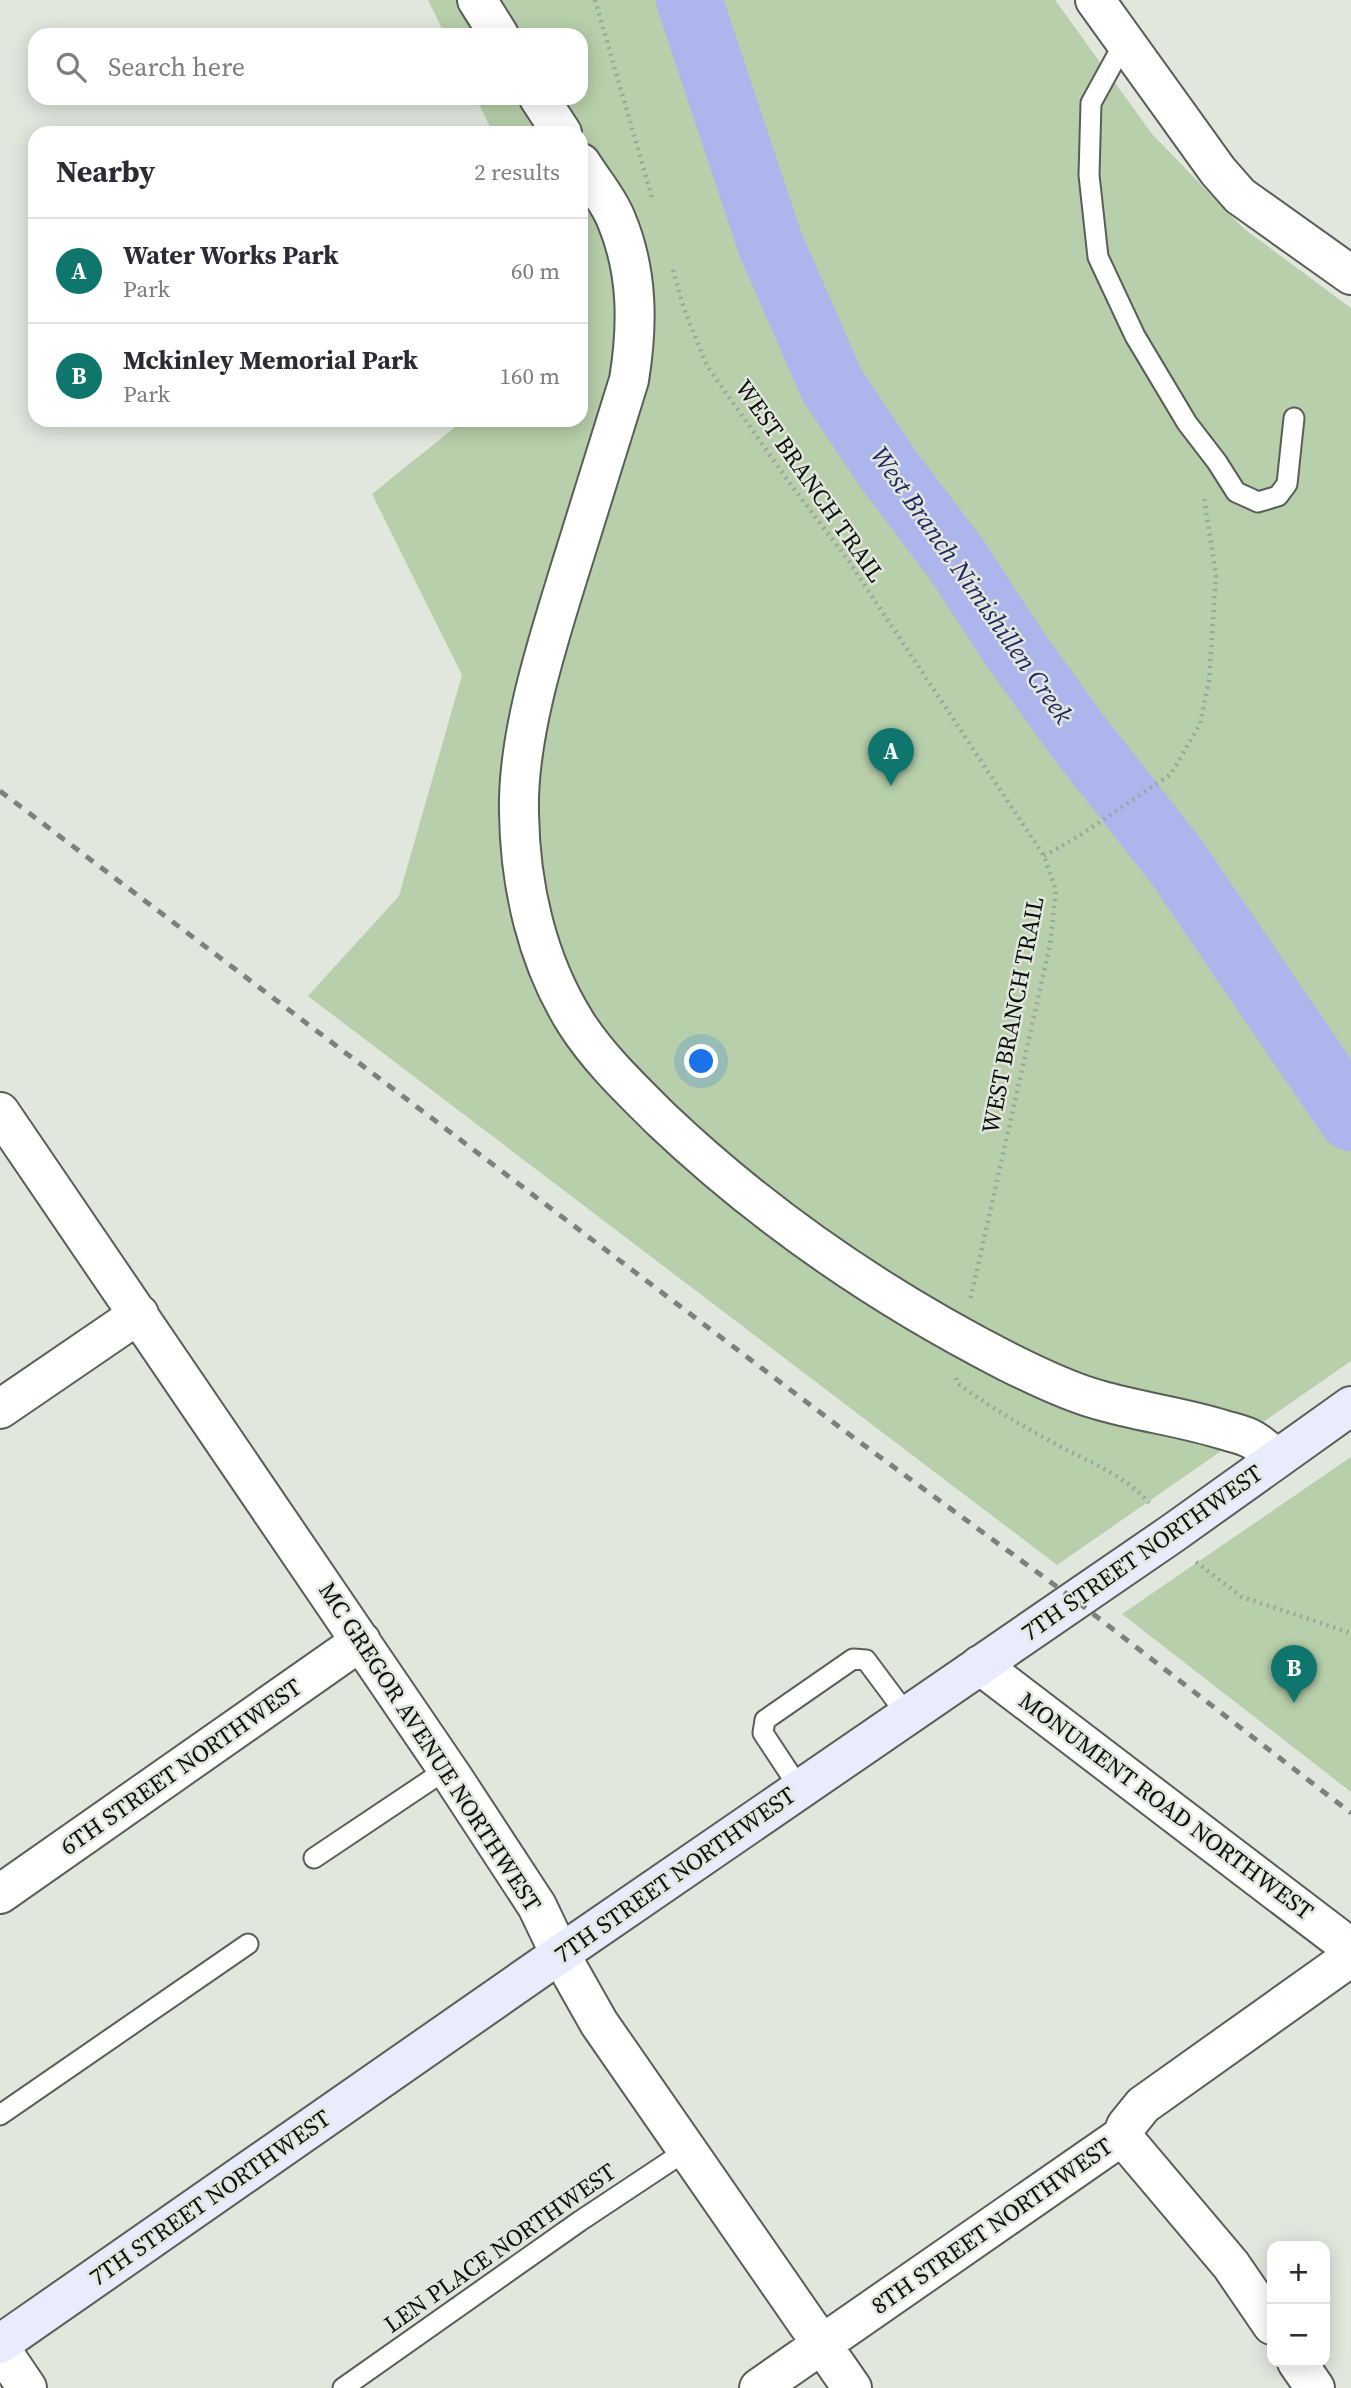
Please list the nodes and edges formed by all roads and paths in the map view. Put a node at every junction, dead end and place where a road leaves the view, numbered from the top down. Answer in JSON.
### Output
{"nodes":[{"id":1,"x":477,"y":0,"type":"edge"},
{"id":2,"x":594,"y":0,"type":"edge"},
{"id":3,"x":1096,"y":0,"type":"edge"},
{"id":4,"x":495,"y":28,"type":"edge"},
{"id":5,"x":1125,"y":41,"type":"junction"},
{"id":6,"x":544,"y":105,"type":"edge"},
{"id":7,"x":557,"y":126,"type":"edge"},
{"id":8,"x":588,"y":174,"type":"edge"},
{"id":9,"x":653,"y":202,"type":"dead end"},
{"id":10,"x":672,"y":269,"type":"dead end"},
{"id":11,"x":1351,"y":275,"type":"edge"},
{"id":12,"x":1294,"y":418,"type":"dead end"},
{"id":13,"x":1217,"y":462,"type":"junction"},
{"id":14,"x":1044,"y":856,"type":"junction"},
{"id":15,"x":0,"y":1111,"type":"edge"},
{"id":16,"x":139,"y":1314,"type":"junction"},
{"id":17,"x":960,"y":1337,"type":"junction"},
{"id":18,"x":1351,"y":1406,"type":"edge"},
{"id":19,"x":0,"y":1409,"type":"edge"},
{"id":20,"x":1277,"y":1458,"type":"junction"},
{"id":21,"x":1173,"y":1532,"type":"junction"},
{"id":22,"x":1351,"y":1633,"type":"edge"},
{"id":23,"x":361,"y":1641,"type":"junction"},
{"id":24,"x":980,"y":1665,"type":"junction"},
{"id":25,"x":907,"y":1715,"type":"junction"},
{"id":26,"x":447,"y":1769,"type":"junction"},
{"id":27,"x":800,"y":1789,"type":"junction"},
{"id":28,"x":314,"y":1858,"type":"dead end"},
{"id":29,"x":0,"y":1894,"type":"edge"},
{"id":30,"x":248,"y":1944,"type":"dead end"},
{"id":31,"x":1351,"y":1948,"type":"edge"},
{"id":32,"x":560,"y":1954,"type":"junction"},
{"id":33,"x":1351,"y":1957,"type":"edge"},
{"id":34,"x":0,"y":2115,"type":"edge"},
{"id":35,"x":1122,"y":2136,"type":"junction"},
{"id":36,"x":687,"y":2150,"type":"junction"},
{"id":37,"x":1267,"y":2318,"type":"edge"},
{"id":38,"x":822,"y":2344,"type":"junction"},
{"id":39,"x":0,"y":2346,"type":"edge"},
{"id":40,"x":1300,"y":2367,"type":"edge"},
{"id":41,"x":27,"y":2388,"type":"edge"},
{"id":42,"x":343,"y":2388,"type":"edge"},
{"id":43,"x":759,"y":2388,"type":"edge"},
{"id":44,"x":852,"y":2388,"type":"edge"},
{"id":45,"x":1315,"y":2388,"type":"edge"}],
"edges":[{"from":1,"to":4,"type":"street"},
{"from":2,"to":9,"type":"path"},
{"from":3,"to":5,"type":"street"},
{"from":5,"to":11,"type":"street"},
{"from":5,"to":13,"type":"lane"},
{"from":6,"to":7,"type":"street"},
{"from":8,"to":17,"type":"street"},
{"from":10,"to":14,"type":"path","name":"WEST BRANCH TRAIL"},
{"from":12,"to":13,"type":"lane"},
{"from":13,"to":14,"type":"path"},
{"from":14,"to":17,"type":"path","name":"WEST BRANCH TRAIL"},
{"from":15,"to":16,"type":"street","name":"MC GREGOR AVENUE NORTHWEST"},
{"from":16,"to":19,"type":"street"},
{"from":16,"to":23,"type":"street","name":"MC GREGOR AVENUE NORTHWEST"},
{"from":17,"to":20,"type":"street"},
{"from":17,"to":21,"type":"path","name":"WEST BRANCH TRAIL"},
{"from":18,"to":20,"type":"street","name":"7TH STREET NORTHWEST"},
{"from":20,"to":21,"type":"street","name":"7TH STREET NORTHWEST"},
{"from":21,"to":22,"type":"path","name":"WEST BRANCH TRAIL"},
{"from":21,"to":24,"type":"street","name":"7TH STREET NORTHWEST"},
{"from":23,"to":26,"type":"street","name":"MC GREGOR AVENUE NORTHWEST"},
{"from":23,"to":29,"type":"street","name":"6TH STREET NORTHWEST"},
{"from":24,"to":25,"type":"street","name":"7TH STREET NORTHWEST"},
{"from":24,"to":31,"type":"street","name":"MONUMENT ROAD NORTHWEST"},
{"from":25,"to":27,"type":"street","name":"7TH STREET NORTHWEST"},
{"from":25,"to":27,"type":"lane"},
{"from":26,"to":28,"type":"lane"},
{"from":26,"to":32,"type":"street","name":"MC GREGOR AVENUE NORTHWEST"},
{"from":27,"to":32,"type":"street","name":"7TH STREET NORTHWEST"},
{"from":30,"to":34,"type":"lane"},
{"from":32,"to":36,"type":"street","name":"MC GREGOR AVENUE NORTHWEST"},
{"from":32,"to":39,"type":"street","name":"7TH STREET NORTHWEST"},
{"from":33,"to":35,"type":"street","name":"8TH STREET NORTHWEST"},
{"from":35,"to":37,"type":"street"},
{"from":35,"to":38,"type":"street","name":"8TH STREET NORTHWEST"},
{"from":36,"to":38,"type":"street","name":"MC GREGOR AVENUE NORTHWEST"},
{"from":36,"to":42,"type":"lane","name":"LEN PLACE NORTHWEST"},
{"from":38,"to":43,"type":"street","name":"8TH STREET NORTHWEST"},
{"from":38,"to":44,"type":"street","name":"MC GREGOR AVENUE NORTHWEST"},
{"from":39,"to":41,"type":"street"},
{"from":40,"to":45,"type":"street"}]}
